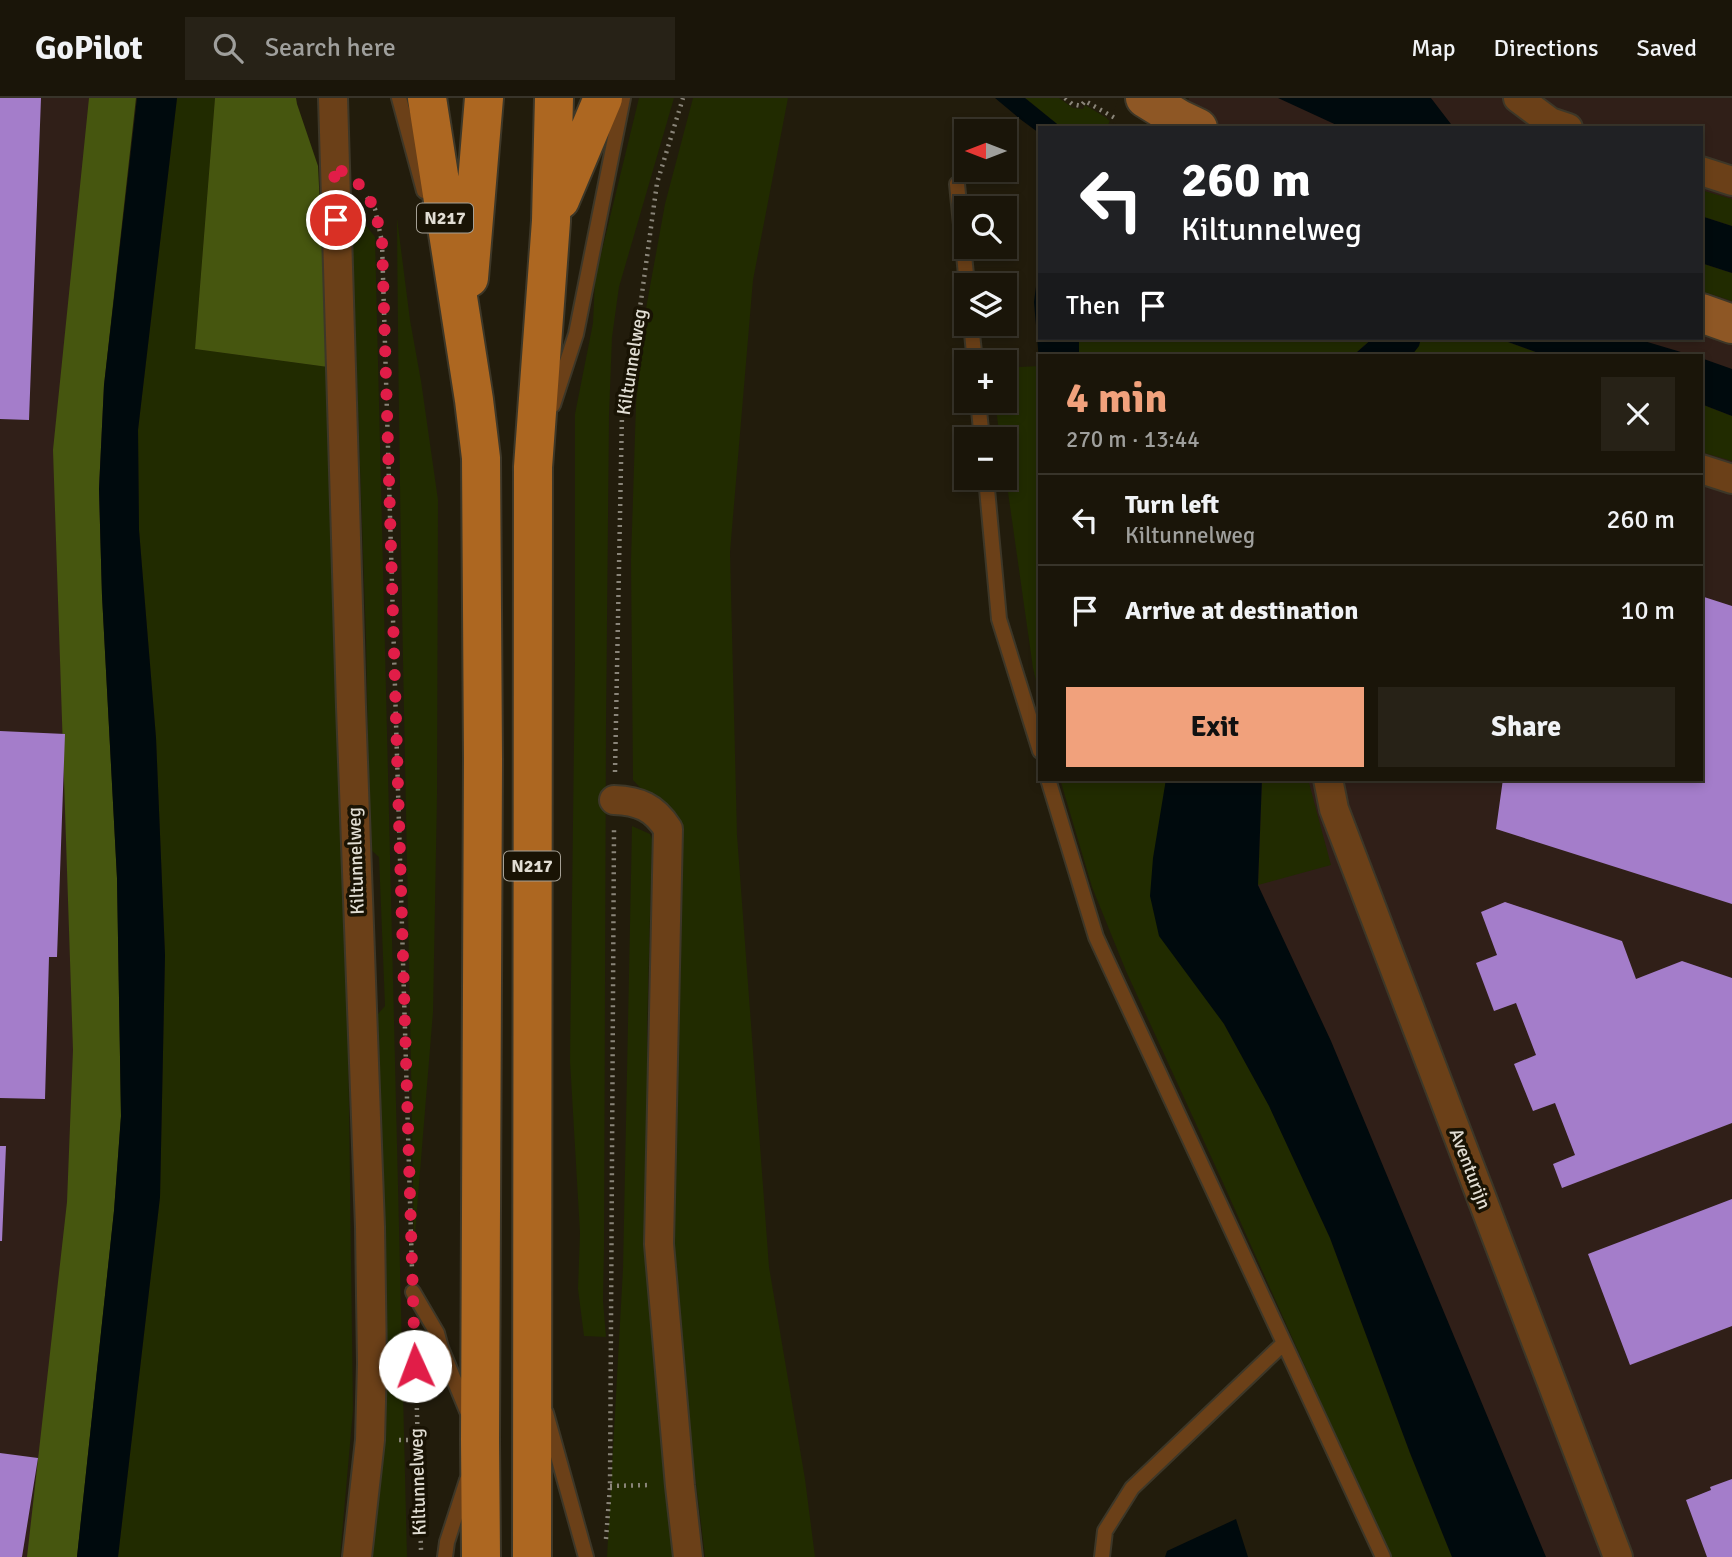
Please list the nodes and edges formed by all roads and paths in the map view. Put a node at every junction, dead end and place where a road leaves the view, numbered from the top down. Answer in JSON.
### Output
{"nodes":[{"id":1,"x":332,"y":98,"type":"edge"},
{"id":2,"x":399,"y":98,"type":"edge"},
{"id":3,"x":427,"y":98,"type":"edge"},
{"id":4,"x":445,"y":98,"type":"edge"},
{"id":5,"x":464,"y":98,"type":"edge"},
{"id":6,"x":484,"y":98,"type":"edge"},
{"id":7,"x":532,"y":98,"type":"edge"},
{"id":8,"x":554,"y":98,"type":"edge"},
{"id":9,"x":579,"y":98,"type":"edge"},
{"id":10,"x":603,"y":98,"type":"edge"},
{"id":11,"x":623,"y":98,"type":"edge"},
{"id":12,"x":683,"y":98,"type":"edge"},
{"id":13,"x":1065,"y":98,"type":"edge"},
{"id":14,"x":1518,"y":98,"type":"edge"},
{"id":15,"x":1133,"y":110,"type":"edge"},
{"id":16,"x":1194,"y":126,"type":"edge"},
{"id":17,"x":1562,"y":126,"type":"edge"},
{"id":18,"x":334,"y":165,"type":"junction"},
{"id":19,"x":1703,"y":172,"type":"edge"},
{"id":20,"x":1732,"y":181,"type":"edge"},
{"id":21,"x":957,"y":184,"type":"dead end"},
{"id":22,"x":551,"y":221,"type":"junction"},
{"id":23,"x":966,"y":273,"type":"edge"},
{"id":24,"x":1703,"y":314,"type":"edge"},
{"id":25,"x":1732,"y":324,"type":"edge"},
{"id":26,"x":464,"y":339,"type":"junction"},
{"id":27,"x":533,"y":467,"type":"junction"},
{"id":28,"x":1703,"y":469,"type":"edge"},
{"id":29,"x":1732,"y":479,"type":"edge"},
{"id":30,"x":987,"y":490,"type":"edge"},
{"id":31,"x":1038,"y":745,"type":"edge"},
{"id":32,"x":1049,"y":781,"type":"edge"},
{"id":33,"x":1328,"y":781,"type":"edge"},
{"id":34,"x":614,"y":800,"type":"junction"},
{"id":35,"x":413,"y":1292,"type":"junction"},
{"id":36,"x":1284,"y":1343,"type":"junction"},
{"id":37,"x":532,"y":1361,"type":"junction"},
{"id":38,"x":480,"y":1440,"type":"junction"},
{"id":39,"x":610,"y":1486,"type":"junction"},
{"id":40,"x":680,"y":1486,"type":"junction"},
{"id":41,"x":606,"y":1545,"type":"dead end"},
{"id":42,"x":358,"y":1557,"type":"edge"},
{"id":43,"x":421,"y":1557,"type":"edge"},
{"id":44,"x":445,"y":1557,"type":"edge"},
{"id":45,"x":481,"y":1557,"type":"edge"},
{"id":46,"x":532,"y":1557,"type":"edge"},
{"id":47,"x":586,"y":1557,"type":"edge"},
{"id":48,"x":688,"y":1557,"type":"edge"},
{"id":49,"x":1102,"y":1557,"type":"edge"},
{"id":50,"x":1383,"y":1557,"type":"edge"},
{"id":51,"x":1618,"y":1557,"type":"edge"}],
"edges":[{"from":1,"to":18,"type":"street","name":"Kiltunnelweg"},
{"from":2,"to":26,"type":"lane","number":"N217"},
{"from":3,"to":26,"type":"main road","number":"N217"},
{"from":4,"to":26,"type":"main road","number":"N217"},
{"from":5,"to":26,"type":"main road","number":"N217"},
{"from":6,"to":26,"type":"main road","number":"N217"},
{"from":7,"to":22,"type":"main road","number":"N217"},
{"from":8,"to":22,"type":"main road","number":"N217"},
{"from":9,"to":22,"type":"main road","number":"N217"},
{"from":10,"to":22,"type":"main road","number":"N217"},
{"from":11,"to":27,"type":"lane","number":"N217"},
{"from":12,"to":34,"type":"path","name":"Kiltunnelweg"},
{"from":13,"to":15,"type":"path"},
{"from":14,"to":17,"type":"street"},
{"from":15,"to":16,"type":"street"},
{"from":18,"to":35,"type":"path","name":"Kiltunnelweg"},
{"from":18,"to":42,"type":"street","name":"Kiltunnelweg"},
{"from":19,"to":20,"type":"street"},
{"from":21,"to":23,"type":"lane"},
{"from":22,"to":27,"type":"main road","number":"N217"},
{"from":24,"to":25,"type":"street"},
{"from":26,"to":38,"type":"main road","number":"N217"},
{"from":27,"to":37,"type":"main road","number":"N217"},
{"from":28,"to":29,"type":"street"},
{"from":30,"to":31,"type":"lane"},
{"from":32,"to":36,"type":"lane"},
{"from":33,"to":51,"type":"street","name":"Aventurijn"},
{"from":34,"to":39,"type":"path","name":"Kiltunnelweg"},
{"from":34,"to":40,"type":"street"},
{"from":35,"to":38,"type":"lane"},
{"from":35,"to":43,"type":"path","name":"Kiltunnelweg"},
{"from":36,"to":49,"type":"lane"},
{"from":36,"to":50,"type":"lane"},
{"from":37,"to":46,"type":"main road","number":"N217"},
{"from":37,"to":47,"type":"lane"},
{"from":38,"to":44,"type":"lane"},
{"from":38,"to":45,"type":"main road","number":"N217"},
{"from":39,"to":40,"type":"path"},
{"from":39,"to":41,"type":"path","name":"Kiltunnelweg"},
{"from":40,"to":48,"type":"street"}]}
